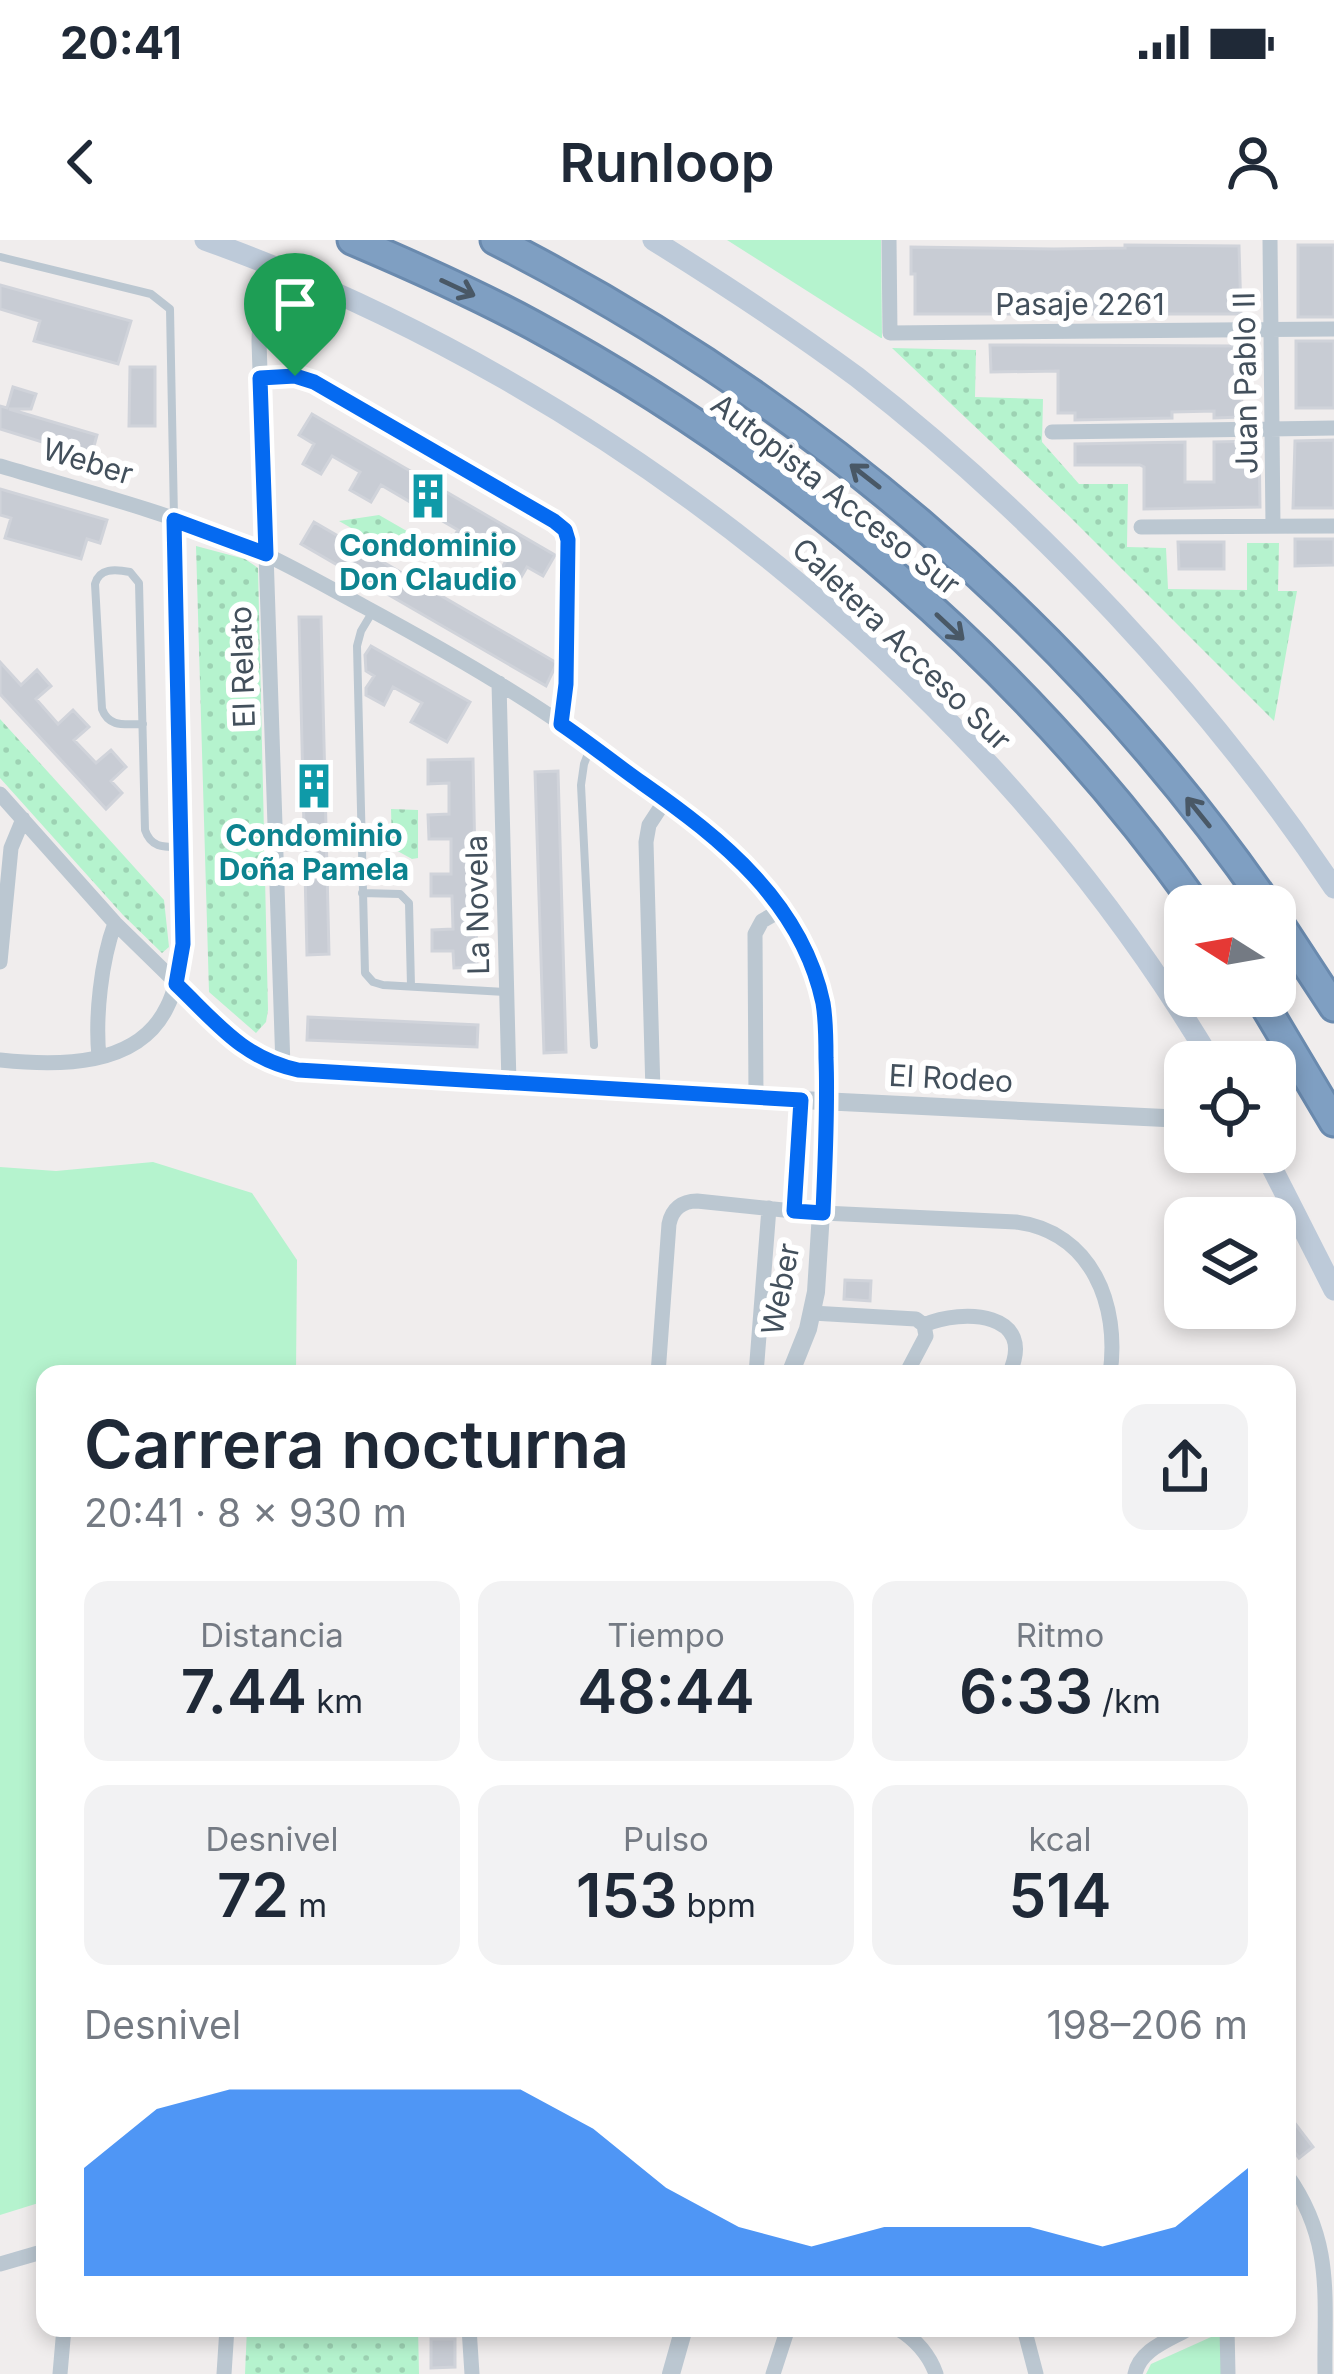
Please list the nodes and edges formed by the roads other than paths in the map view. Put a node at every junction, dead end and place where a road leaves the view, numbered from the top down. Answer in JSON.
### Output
{"nodes":[{"id":1,"x":205,"y":240,"type":"edge"},
{"id":2,"x":352,"y":240,"type":"edge"},
{"id":3,"x":495,"y":240,"type":"edge"},
{"id":4,"x":653,"y":240,"type":"edge"},
{"id":5,"x":889,"y":240,"type":"edge"},
{"id":6,"x":1270,"y":240,"type":"edge"},
{"id":7,"x":0,"y":257,"type":"edge"},
{"id":8,"x":282,"y":270,"type":"junction"},
{"id":9,"x":1334,"y":329,"type":"edge"},
{"id":10,"x":1271,"y":330,"type":"junction"},
{"id":11,"x":260,"y":378,"type":"junction"},
{"id":12,"x":1272,"y":428,"type":"junction"},
{"id":13,"x":1334,"y":428,"type":"edge"},
{"id":14,"x":1052,"y":432,"type":"dead end"},
{"id":15,"x":0,"y":466,"type":"edge"},
{"id":16,"x":174,"y":520,"type":"junction"},
{"id":17,"x":1141,"y":526,"type":"dead end"},
{"id":18,"x":1273,"y":526,"type":"junction"},
{"id":19,"x":1334,"y":526,"type":"edge"},
{"id":20,"x":266,"y":554,"type":"junction"},
{"id":21,"x":373,"y":611,"type":"junction"},
{"id":22,"x":499,"y":683,"type":"junction"},
{"id":23,"x":538,"y":708,"type":"junction"},
{"id":24,"x":143,"y":724,"type":"junction"},
{"id":25,"x":561,"y":724,"type":"junction"},
{"id":26,"x":500,"y":725,"type":"junction"},
{"id":27,"x":592,"y":745,"type":"junction"},
{"id":28,"x":0,"y":794,"type":"edge"},
{"id":29,"x":666,"y":799,"type":"junction"},
{"id":30,"x":23,"y":819,"type":"junction"},
{"id":31,"x":181,"y":847,"type":"junction"},
{"id":32,"x":1180,"y":885,"type":"edge"},
{"id":33,"x":1253,"y":885,"type":"edge"},
{"id":34,"x":1334,"y":888,"type":"edge"},
{"id":35,"x":362,"y":893,"type":"junction"},
{"id":36,"x":783,"y":909,"type":"junction"},
{"id":37,"x":116,"y":923,"type":"junction"},
{"id":38,"x":1296,"y":949,"type":"edge"},
{"id":39,"x":0,"y":962,"type":"edge"},
{"id":40,"x":176,"y":984,"type":"junction"},
{"id":41,"x":411,"y":986,"type":"junction"},
{"id":42,"x":506,"y":992,"type":"junction"},
{"id":43,"x":1334,"y":1007,"type":"edge"},
{"id":44,"x":1271,"y":1017,"type":"edge"},
{"id":45,"x":1198,"y":1041,"type":"edge"},
{"id":46,"x":594,"y":1045,"type":"dead end"},
{"id":47,"x":99,"y":1057,"type":"junction"},
{"id":48,"x":0,"y":1060,"type":"edge"},
{"id":49,"x":283,"y":1067,"type":"junction"},
{"id":50,"x":509,"y":1084,"type":"junction"},
{"id":51,"x":653,"y":1092,"type":"junction"},
{"id":52,"x":756,"y":1097,"type":"junction"},
{"id":53,"x":801,"y":1100,"type":"junction"},
{"id":54,"x":828,"y":1101,"type":"junction"},
{"id":55,"x":1164,"y":1117,"type":"edge"},
{"id":56,"x":1334,"y":1122,"type":"edge"},
{"id":57,"x":1275,"y":1173,"type":"edge"},
{"id":58,"x":769,"y":1208,"type":"junction"},
{"id":59,"x":794,"y":1211,"type":"junction"},
{"id":60,"x":823,"y":1213,"type":"junction"},
{"id":61,"x":1334,"y":1290,"type":"edge"},
{"id":62,"x":812,"y":1313,"type":"junction"},
{"id":63,"x":924,"y":1325,"type":"junction"},
{"id":64,"x":659,"y":1365,"type":"edge"},
{"id":65,"x":758,"y":1365,"type":"edge"},
{"id":66,"x":793,"y":1365,"type":"edge"},
{"id":67,"x":911,"y":1365,"type":"edge"},
{"id":68,"x":1013,"y":1365,"type":"edge"},
{"id":69,"x":1110,"y":1365,"type":"edge"},
{"id":70,"x":1296,"y":2189,"type":"edge"},
{"id":71,"x":36,"y":2254,"type":"edge"},
{"id":72,"x":0,"y":2264,"type":"edge"},
{"id":73,"x":63,"y":2337,"type":"edge"},
{"id":74,"x":226,"y":2337,"type":"edge"},
{"id":75,"x":470,"y":2337,"type":"edge"},
{"id":76,"x":681,"y":2337,"type":"edge"},
{"id":77,"x":785,"y":2337,"type":"edge"},
{"id":78,"x":910,"y":2337,"type":"edge"},
{"id":79,"x":1026,"y":2337,"type":"edge"},
{"id":80,"x":1175,"y":2337,"type":"edge"},
{"id":81,"x":1227,"y":2337,"type":"edge"},
{"id":82,"x":61,"y":2374,"type":"edge"},
{"id":83,"x":224,"y":2374,"type":"edge"},
{"id":84,"x":472,"y":2374,"type":"edge"},
{"id":85,"x":671,"y":2374,"type":"edge"},
{"id":86,"x":773,"y":2374,"type":"edge"},
{"id":87,"x":936,"y":2374,"type":"edge"},
{"id":88,"x":1036,"y":2374,"type":"edge"},
{"id":89,"x":1135,"y":2374,"type":"edge"},
{"id":90,"x":1228,"y":2374,"type":"edge"},
{"id":91,"x":1325,"y":2374,"type":"edge"}],
"edges":[{"from":1,"to":8,"type":"main road","name":"Caletera Acceso Sur"},
{"from":2,"to":32,"type":"highway","name":"Autopista Acceso Sur","one_way":true},
{"from":33,"to":3,"type":"highway","name":"Autopista Acceso Sur","one_way":true},
{"from":4,"to":34,"type":"main road"},
{"from":5,"to":10,"type":"street","name":"Pasaje 2261"},
{"from":6,"to":10,"type":"street","name":"Juan Pablo II"},
{"from":7,"to":16,"type":"lane"},
{"from":8,"to":11,"type":"street","name":"El Relato"},
{"from":8,"to":45,"type":"main road","name":"Caletera Acceso Sur"},
{"from":9,"to":10,"type":"street","name":"Pasaje 2261"},
{"from":10,"to":12,"type":"street","name":"Juan Pablo II"},
{"from":11,"to":20,"type":"street","name":"El Relato"},
{"from":11,"to":25,"type":"lane"},
{"from":12,"to":13,"type":"street"},
{"from":12,"to":14,"type":"street"},
{"from":12,"to":18,"type":"street","name":"Juan Pablo II"},
{"from":15,"to":16,"type":"street","name":"Weber"},
{"from":16,"to":20,"type":"street","name":"Weber"},
{"from":16,"to":31,"type":"street"},
{"from":17,"to":18,"type":"street"},
{"from":18,"to":19,"type":"street"},
{"from":20,"to":21,"type":"street","name":"Weber"},
{"from":20,"to":49,"type":"street","name":"El Relato"},
{"from":21,"to":22,"type":"street","name":"Weber"},
{"from":21,"to":35,"type":"lane"},
{"from":22,"to":23,"type":"street","name":"Weber"},
{"from":22,"to":26,"type":"street","name":"La Novela"},
{"from":23,"to":25,"type":"street","name":"Weber"},
{"from":23,"to":26,"type":"street"},
{"from":24,"to":24,"type":"lane"},
{"from":24,"to":31,"type":"lane"},
{"from":25,"to":27,"type":"street","name":"Weber"},
{"from":26,"to":42,"type":"street","name":"La Novela"},
{"from":27,"to":29,"type":"street","name":"Weber"},
{"from":27,"to":46,"type":"lane"},
{"from":28,"to":30,"type":"street"},
{"from":29,"to":36,"type":"street","name":"Weber"},
{"from":29,"to":51,"type":"street"},
{"from":30,"to":37,"type":"street"},
{"from":30,"to":39,"type":"street"},
{"from":31,"to":40,"type":"street"},
{"from":35,"to":41,"type":"lane"},
{"from":35,"to":41,"type":"lane"},
{"from":36,"to":52,"type":"street"},
{"from":36,"to":54,"type":"street","name":"Weber"},
{"from":37,"to":40,"type":"street"},
{"from":37,"to":47,"type":"street"},
{"from":38,"to":43,"type":"highway"},
{"from":40,"to":47,"type":"street"},
{"from":40,"to":49,"type":"street"},
{"from":41,"to":42,"type":"lane"},
{"from":42,"to":50,"type":"street","name":"La Novela"},
{"from":44,"to":56,"type":"highway"},
{"from":47,"to":48,"type":"street"},
{"from":49,"to":50,"type":"street","name":"El Rodeo"},
{"from":50,"to":51,"type":"street","name":"El Rodeo"},
{"from":51,"to":52,"type":"street","name":"El Rodeo"},
{"from":52,"to":53,"type":"street","name":"El Rodeo"},
{"from":53,"to":54,"type":"street","name":"El Rodeo"},
{"from":53,"to":59,"type":"street","name":"Weber"},
{"from":54,"to":55,"type":"street","name":"El Rodeo"},
{"from":54,"to":60,"type":"street","name":"Weber"},
{"from":57,"to":61,"type":"main road"},
{"from":58,"to":59,"type":"street"},
{"from":58,"to":64,"type":"street"},
{"from":58,"to":65,"type":"street"},
{"from":59,"to":60,"type":"street"},
{"from":60,"to":62,"type":"street","name":"Weber"},
{"from":60,"to":69,"type":"street"},
{"from":62,"to":63,"type":"street"},
{"from":62,"to":66,"type":"street","name":"Weber"},
{"from":63,"to":67,"type":"street"},
{"from":63,"to":68,"type":"street"},
{"from":70,"to":91,"type":"street"},
{"from":71,"to":72,"type":"street"},
{"from":73,"to":82,"type":"street"},
{"from":74,"to":83,"type":"street"},
{"from":75,"to":84,"type":"street"},
{"from":76,"to":85,"type":"street"},
{"from":77,"to":86,"type":"street"},
{"from":78,"to":87,"type":"street"},
{"from":79,"to":88,"type":"street"},
{"from":80,"to":89,"type":"street"},
{"from":81,"to":90,"type":"street"}]}
